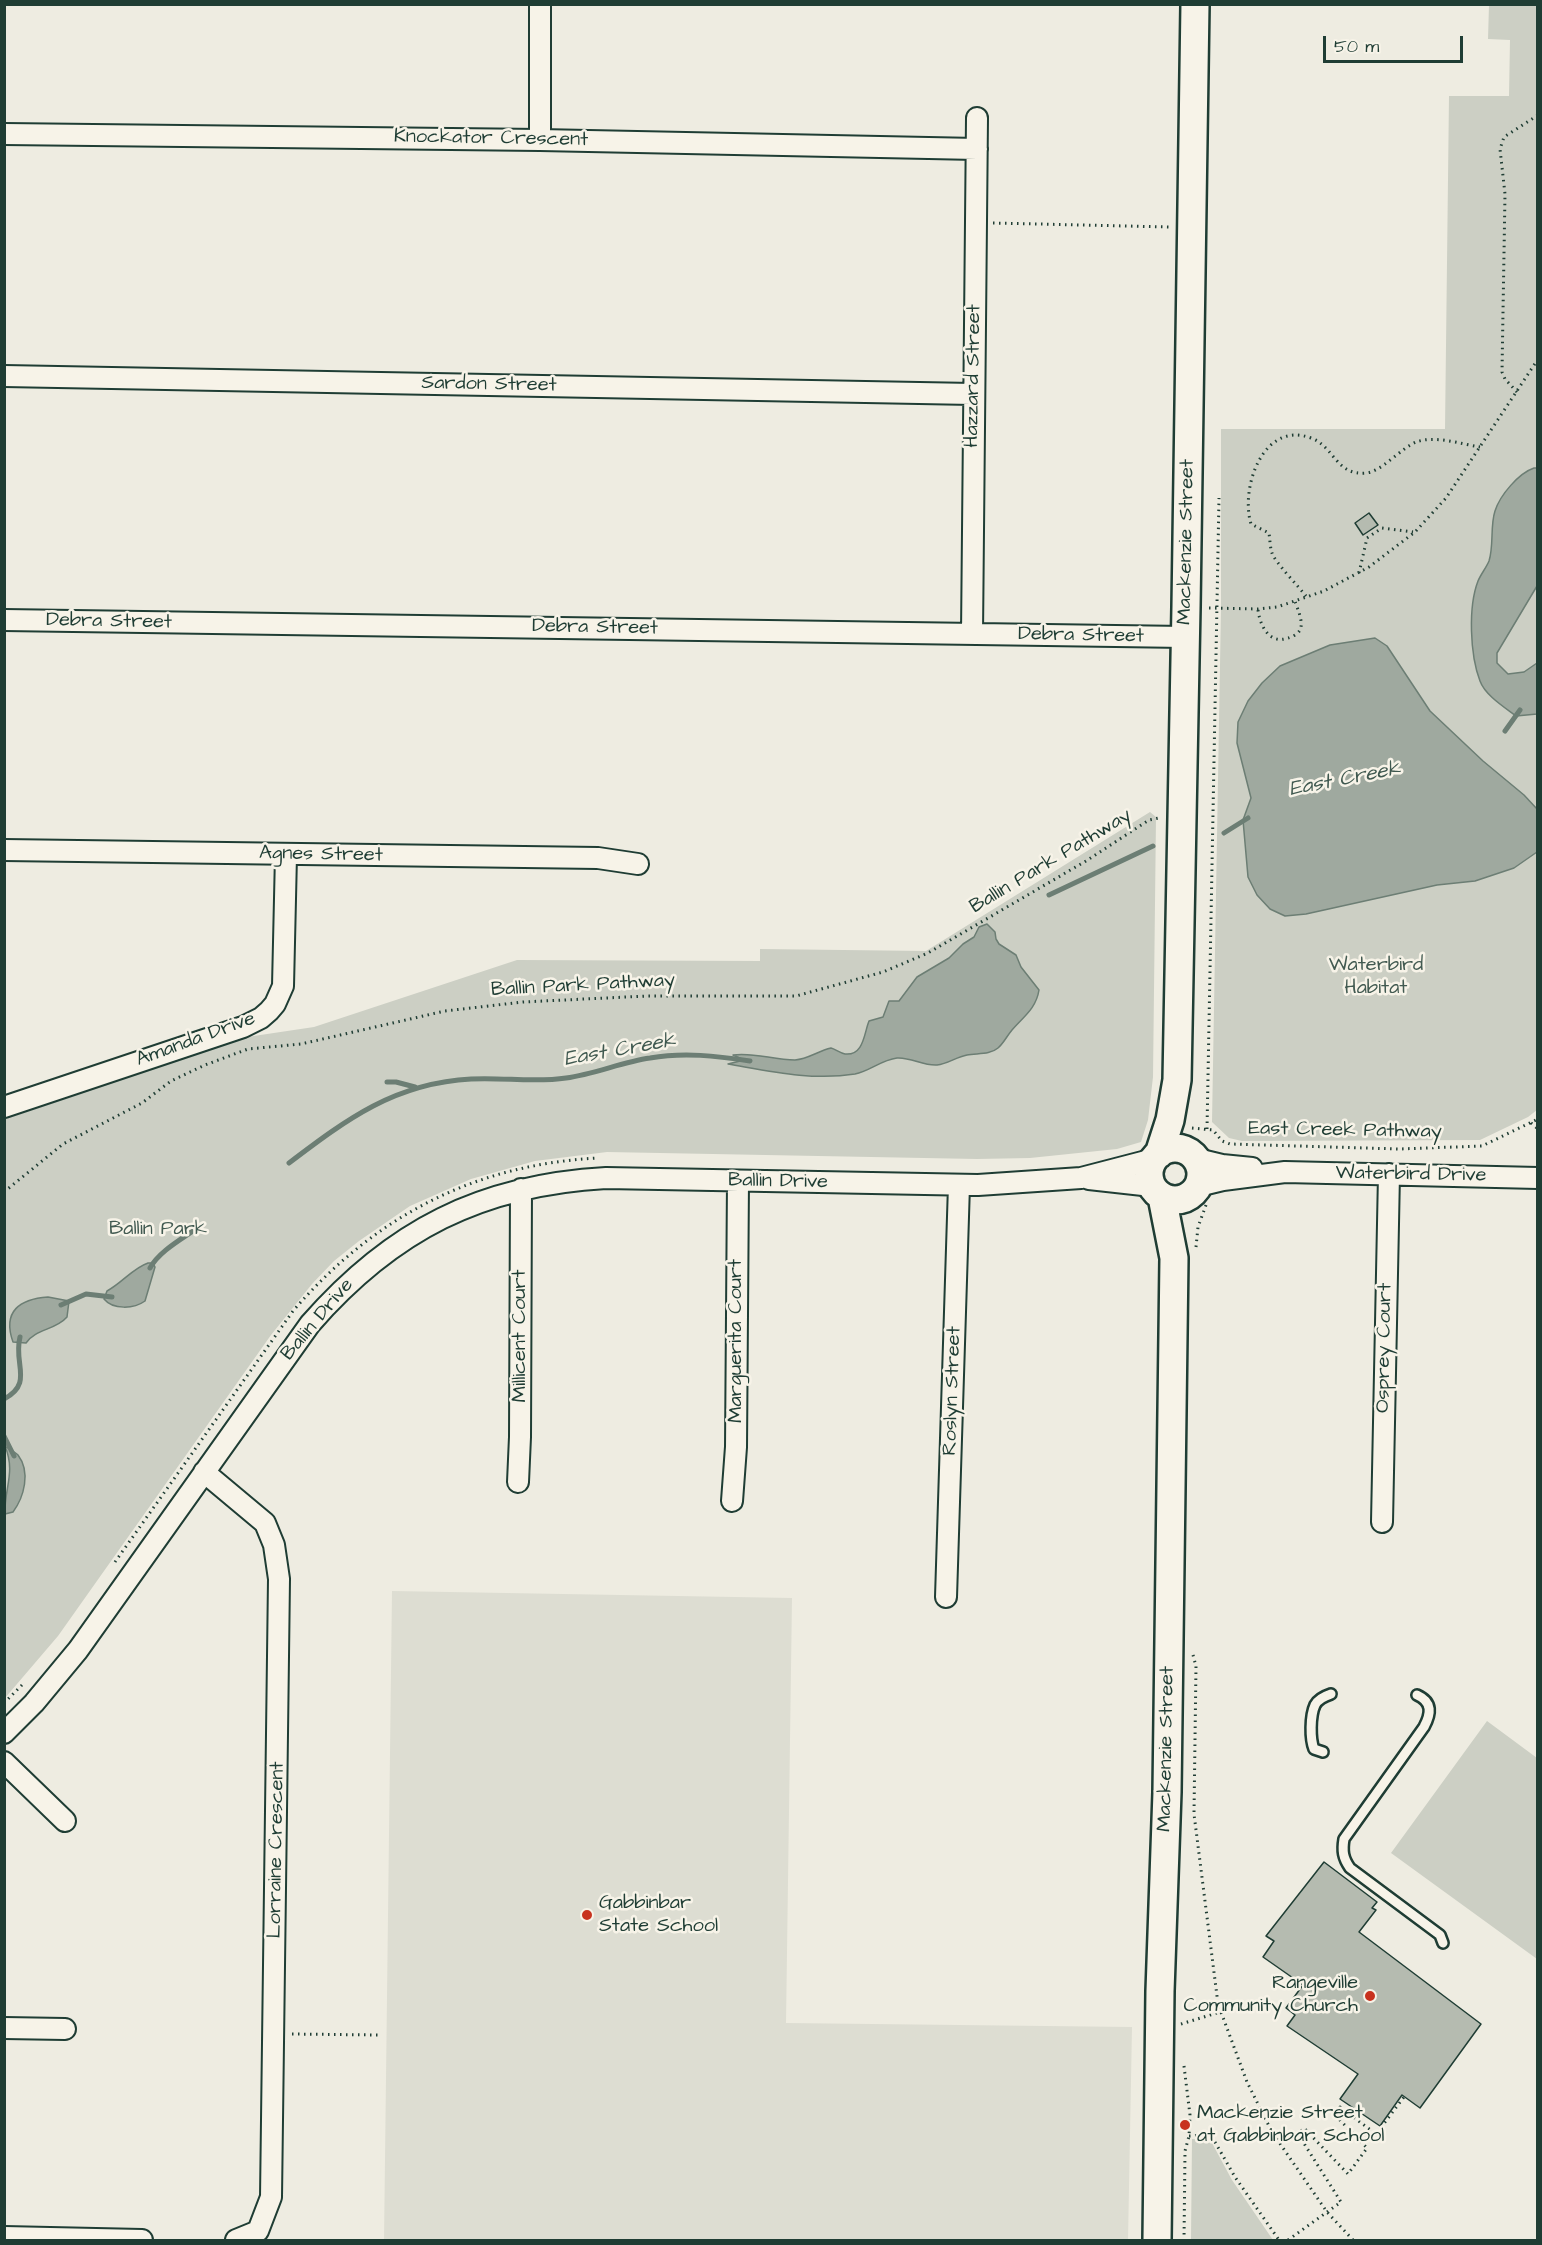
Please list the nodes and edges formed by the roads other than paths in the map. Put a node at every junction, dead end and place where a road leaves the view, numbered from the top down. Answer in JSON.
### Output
{"nodes":[{"id":1,"x":540,"y":4,"type":"edge"},
{"id":2,"x":1195,"y":4,"type":"edge"},
{"id":3,"x":978,"y":118,"type":"dead end"},
{"id":4,"x":4,"y":134,"type":"edge"},
{"id":5,"x":540,"y":140,"type":"junction"},
{"id":6,"x":977,"y":149,"type":"junction"},
{"id":7,"x":4,"y":376,"type":"edge"},
{"id":8,"x":974,"y":394,"type":"junction"},
{"id":9,"x":4,"y":620,"type":"edge"},
{"id":10,"x":972,"y":634,"type":"junction"},
{"id":11,"x":1185,"y":637,"type":"junction"},
{"id":12,"x":4,"y":850,"type":"edge"},
{"id":13,"x":286,"y":855,"type":"junction"},
{"id":14,"x":638,"y":864,"type":"dead end"},
{"id":15,"x":1177,"y":1080,"type":"junction"},
{"id":16,"x":4,"y":1107,"type":"edge"},
{"id":17,"x":1194,"y":1142,"type":"junction"},
{"id":18,"x":1156,"y":1157,"type":"junction"},
{"id":19,"x":1285,"y":1172,"type":"junction"},
{"id":20,"x":1389,"y":1174,"type":"junction"},
{"id":21,"x":1081,"y":1178,"type":"junction"},
{"id":22,"x":1538,"y":1178,"type":"edge"},
{"id":23,"x":738,"y":1181,"type":"junction"},
{"id":24,"x":959,"y":1185,"type":"junction"},
{"id":25,"x":521,"y":1189,"type":"junction"},
{"id":26,"x":1157,"y":1191,"type":"junction"},
{"id":27,"x":1193,"y":1191,"type":"junction"},
{"id":28,"x":1174,"y":1257,"type":"junction"},
{"id":29,"x":204,"y":1472,"type":"junction"},
{"id":30,"x":518,"y":1482,"type":"dead end"},
{"id":31,"x":732,"y":1502,"type":"dead end"},
{"id":32,"x":1382,"y":1522,"type":"dead end"},
{"id":33,"x":946,"y":1597,"type":"dead end"},
{"id":34,"x":1331,"y":1694,"type":"dead end"},
{"id":35,"x":1417,"y":1695,"type":"dead end"},
{"id":36,"x":4,"y":1732,"type":"edge"},
{"id":37,"x":1323,"y":1752,"type":"dead end"},
{"id":38,"x":4,"y":1762,"type":"edge"},
{"id":39,"x":65,"y":1821,"type":"dead end"},
{"id":40,"x":1443,"y":1943,"type":"dead end"},
{"id":41,"x":4,"y":2028,"type":"edge"},
{"id":42,"x":65,"y":2029,"type":"dead end"},
{"id":43,"x":4,"y":2237,"type":"edge"},
{"id":44,"x":142,"y":2241,"type":"edge"},
{"id":45,"x":236,"y":2241,"type":"edge"},
{"id":46,"x":1157,"y":2241,"type":"edge"}],
"edges":[{"from":1,"to":5,"type":"street"},
{"from":2,"to":11,"type":"main road","name":"Mackenzie Street"},
{"from":3,"to":6,"type":"street","name":"Hazzard Street"},
{"from":4,"to":5,"type":"street","name":"Knockator Crescent"},
{"from":5,"to":6,"type":"street","name":"Knockator Crescent"},
{"from":6,"to":8,"type":"street","name":"Hazzard Street"},
{"from":7,"to":8,"type":"street","name":"Sardon Street"},
{"from":8,"to":10,"type":"street","name":"Hazzard Street"},
{"from":9,"to":10,"type":"street","name":"Debra Street"},
{"from":10,"to":11,"type":"street","name":"Debra Street"},
{"from":11,"to":15,"type":"main road","name":"Mackenzie Street"},
{"from":12,"to":13,"type":"street","name":"Agnes Street"},
{"from":13,"to":14,"type":"street","name":"Agnes Street"},
{"from":13,"to":16,"type":"street","name":"Amanda Drive"},
{"from":15,"to":17,"type":"main road","name":"Mackenzie Street"},
{"from":15,"to":18,"type":"main road","name":"Mackenzie Street"},
{"from":17,"to":18,"type":"main road"},
{"from":17,"to":19,"type":"street","name":"Waterbird Drive"},
{"from":17,"to":27,"type":"main road"},
{"from":18,"to":21,"type":"street","name":"Ballin Drive"},
{"from":18,"to":26,"type":"main road"},
{"from":19,"to":20,"type":"street","name":"Waterbird Drive"},
{"from":19,"to":27,"type":"street","name":"Waterbird Drive"},
{"from":20,"to":22,"type":"street","name":"Waterbird Drive"},
{"from":20,"to":32,"type":"street","name":"Osprey Court"},
{"from":21,"to":24,"type":"street","name":"Ballin Drive"},
{"from":21,"to":26,"type":"street","name":"Ballin Drive"},
{"from":23,"to":24,"type":"street","name":"Ballin Drive"},
{"from":23,"to":25,"type":"street","name":"Ballin Drive"},
{"from":23,"to":31,"type":"street","name":"Marguerita Court"},
{"from":24,"to":33,"type":"street","name":"Roslyn Street"},
{"from":25,"to":29,"type":"street","name":"Ballin Drive"},
{"from":25,"to":30,"type":"street","name":"Millicent Court"},
{"from":26,"to":27,"type":"main road"},
{"from":26,"to":28,"type":"main road","name":"Mackenzie Street"},
{"from":27,"to":28,"type":"main road","name":"Mackenzie Street"},
{"from":28,"to":46,"type":"main road","name":"Mackenzie Street"},
{"from":29,"to":36,"type":"street","name":"Ballin Drive"},
{"from":29,"to":45,"type":"street","name":"Lorraine Crescent"},
{"from":34,"to":37,"type":"lane"},
{"from":35,"to":40,"type":"lane"},
{"from":38,"to":39,"type":"street"},
{"from":41,"to":42,"type":"street"},
{"from":43,"to":44,"type":"street"}]}
